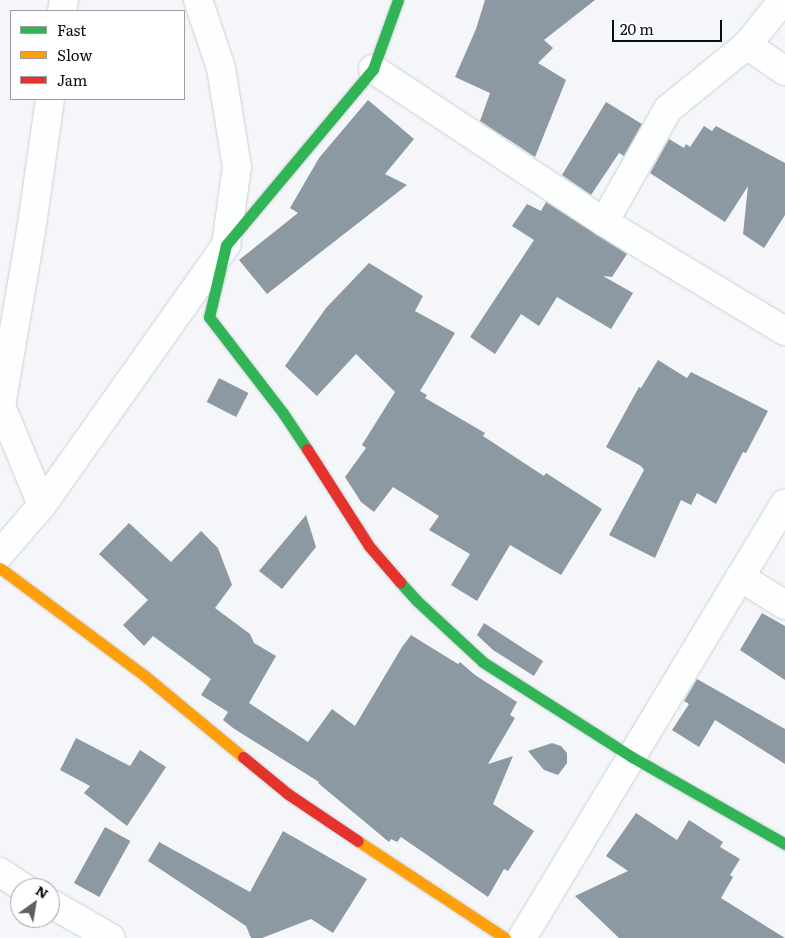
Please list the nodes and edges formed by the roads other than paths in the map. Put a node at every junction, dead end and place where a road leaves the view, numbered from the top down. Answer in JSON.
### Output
{"nodes":[{"id":1,"x":198,"y":0,"type":"edge"},
{"id":2,"x":398,"y":0,"type":"edge"},
{"id":3,"x":783,"y":0,"type":"edge"},
{"id":4,"x":747,"y":45,"type":"junction"},
{"id":5,"x":373,"y":70,"type":"junction"},
{"id":6,"x":785,"y":71,"type":"edge"},
{"id":7,"x":50,"y":100,"type":"edge"},
{"id":8,"x":604,"y":222,"type":"junction"},
{"id":9,"x":226,"y":245,"type":"junction"},
{"id":10,"x":785,"y":331,"type":"edge"},
{"id":11,"x":785,"y":503,"type":"edge"},
{"id":12,"x":42,"y":505,"type":"junction"},
{"id":13,"x":0,"y":554,"type":"edge"},
{"id":14,"x":0,"y":568,"type":"edge"},
{"id":15,"x":740,"y":577,"type":"junction"},
{"id":16,"x":785,"y":604,"type":"edge"},
{"id":17,"x":632,"y":757,"type":"junction"},
{"id":18,"x":785,"y":844,"type":"edge"},
{"id":19,"x":60,"y":909,"type":"edge"},
{"id":20,"x":111,"y":938,"type":"edge"},
{"id":21,"x":505,"y":938,"type":"edge"},
{"id":22,"x":522,"y":938,"type":"edge"}],
"edges":[{"from":1,"to":9,"type":"street"},
{"from":2,"to":5,"type":"street"},
{"from":3,"to":4,"type":"street"},
{"from":4,"to":6,"type":"street"},
{"from":4,"to":8,"type":"street"},
{"from":5,"to":8,"type":"street"},
{"from":5,"to":9,"type":"street"},
{"from":7,"to":12,"type":"street"},
{"from":8,"to":10,"type":"street"},
{"from":9,"to":12,"type":"street"},
{"from":9,"to":17,"type":"street"},
{"from":11,"to":15,"type":"street"},
{"from":12,"to":13,"type":"street"},
{"from":14,"to":21,"type":"street"},
{"from":15,"to":16,"type":"street"},
{"from":15,"to":17,"type":"street"},
{"from":17,"to":18,"type":"street"},
{"from":17,"to":22,"type":"street"},
{"from":19,"to":20,"type":"street"}]}
